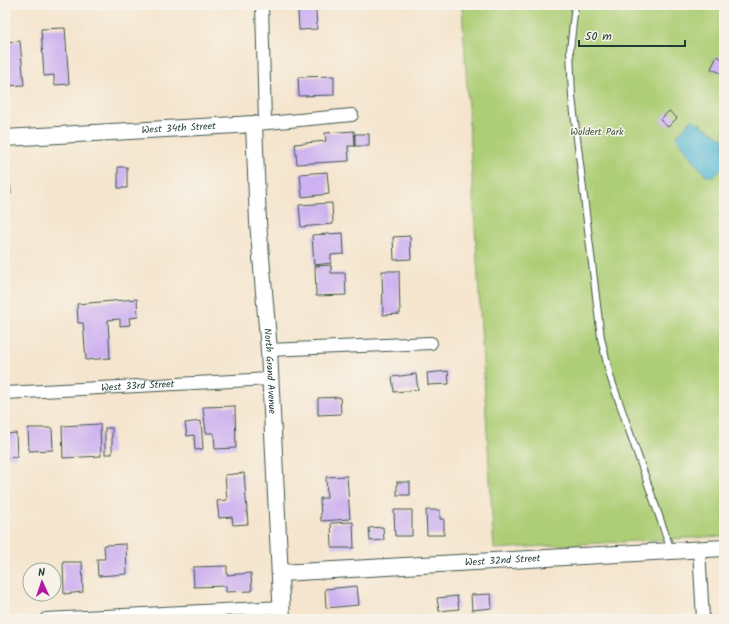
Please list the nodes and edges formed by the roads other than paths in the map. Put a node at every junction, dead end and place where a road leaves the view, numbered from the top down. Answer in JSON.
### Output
{"nodes":[{"id":1,"x":262,"y":5,"type":"edge"},
{"id":2,"x":575,"y":5,"type":"edge"},
{"id":3,"x":352,"y":115,"type":"dead end"},
{"id":4,"x":259,"y":124,"type":"junction"},
{"id":5,"x":5,"y":138,"type":"edge"},
{"id":6,"x":431,"y":343,"type":"dead end"},
{"id":7,"x":269,"y":350,"type":"junction"},
{"id":8,"x":270,"y":379,"type":"junction"},
{"id":9,"x":5,"y":394,"type":"edge"},
{"id":10,"x":724,"y":548,"type":"edge"},
{"id":11,"x":699,"y":549,"type":"junction"},
{"id":12,"x":671,"y":550,"type":"junction"},
{"id":13,"x":280,"y":573,"type":"junction"},
{"id":14,"x":282,"y":613,"type":"edge"},
{"id":15,"x":46,"y":619,"type":"edge"},
{"id":16,"x":703,"y":619,"type":"edge"}],
"edges":[{"from":1,"to":4,"type":"street","name":"North Grand Avenue"},
{"from":2,"to":12,"type":"lane"},
{"from":3,"to":4,"type":"street","name":"West 34th Street"},
{"from":4,"to":5,"type":"street","name":"West 34th Street"},
{"from":4,"to":7,"type":"street","name":"North Grand Avenue"},
{"from":6,"to":7,"type":"street"},
{"from":7,"to":8,"type":"street","name":"North Grand Avenue"},
{"from":8,"to":9,"type":"street","name":"West 33rd Street"},
{"from":8,"to":13,"type":"street","name":"North Grand Avenue"},
{"from":10,"to":11,"type":"street","name":"West 32nd Street"},
{"from":11,"to":12,"type":"street","name":"West 32nd Street"},
{"from":11,"to":16,"type":"street"},
{"from":12,"to":13,"type":"street","name":"West 32nd Street"},
{"from":13,"to":14,"type":"street","name":"North Grand Avenue"},
{"from":14,"to":15,"type":"street"}]}
